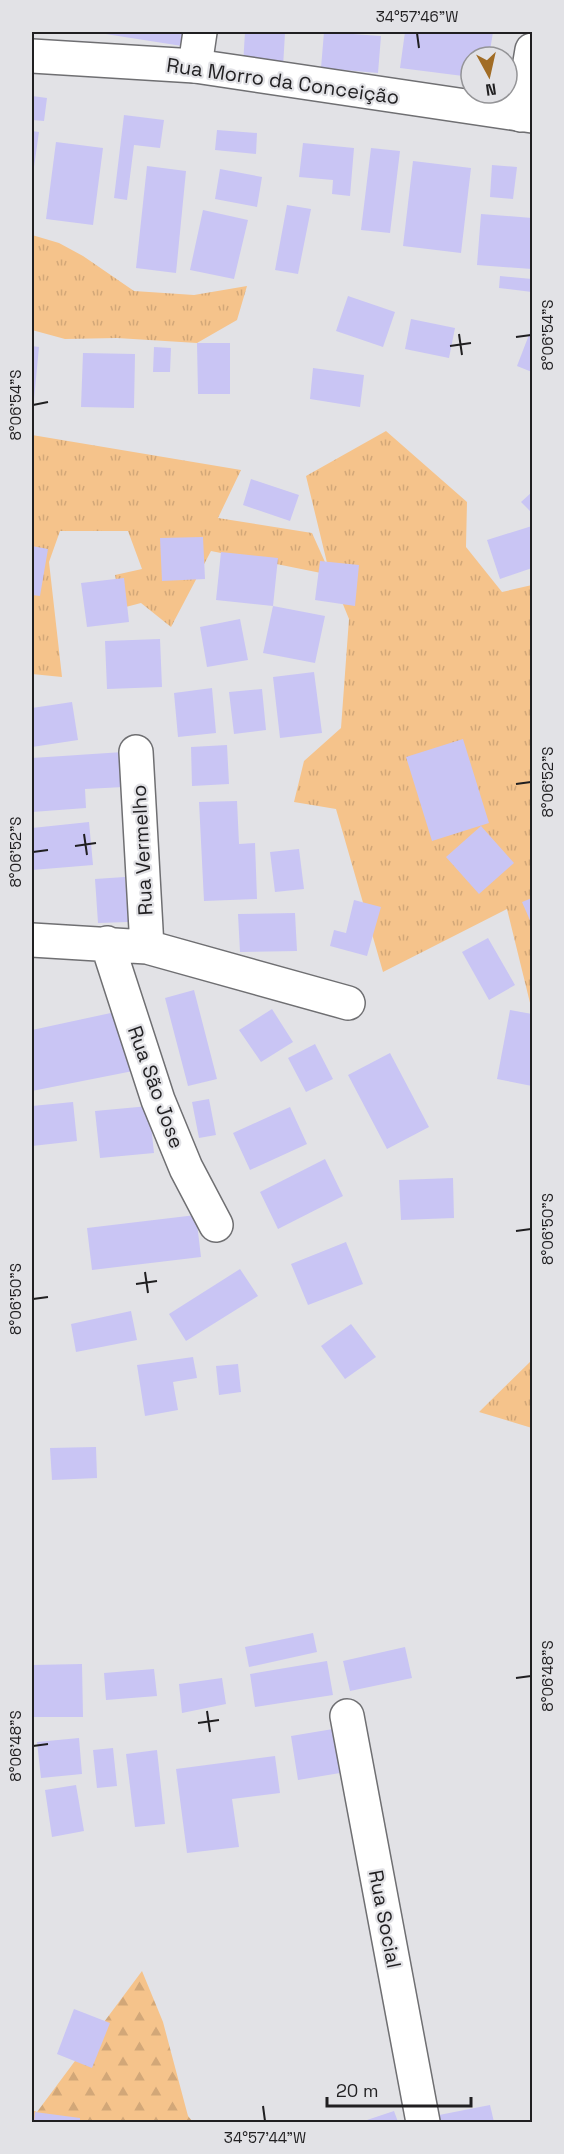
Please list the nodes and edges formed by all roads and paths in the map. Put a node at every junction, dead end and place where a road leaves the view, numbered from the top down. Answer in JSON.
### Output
{"nodes":[{"id":1,"x":200,"y":32,"type":"edge"},
{"id":2,"x":532,"y":50,"type":"edge"},
{"id":3,"x":32,"y":56,"type":"edge"},
{"id":4,"x":195,"y":66,"type":"junction"},
{"id":5,"x":527,"y":116,"type":"edge"},
{"id":6,"x":136,"y":752,"type":"dead end"},
{"id":7,"x":32,"y":940,"type":"edge"},
{"id":8,"x":107,"y":943,"type":"junction"},
{"id":9,"x":147,"y":947,"type":"junction"},
{"id":10,"x":348,"y":1003,"type":"dead end"},
{"id":11,"x":216,"y":1225,"type":"dead end"},
{"id":12,"x":347,"y":1716,"type":"dead end"},
{"id":13,"x":423,"y":2122,"type":"edge"}],
"edges":[{"from":1,"to":4,"type":"street"},
{"from":2,"to":5,"type":"street"},
{"from":3,"to":4,"type":"street","name":"Rua Morro da Conceição"},
{"from":4,"to":5,"type":"street","name":"Rua Morro da Conceição"},
{"from":6,"to":9,"type":"street","name":"Rua Vermelho"},
{"from":7,"to":8,"type":"street"},
{"from":8,"to":9,"type":"street"},
{"from":8,"to":11,"type":"street","name":"Rua São Jose"},
{"from":9,"to":10,"type":"street"},
{"from":12,"to":13,"type":"street","name":"Rua Social"}]}
